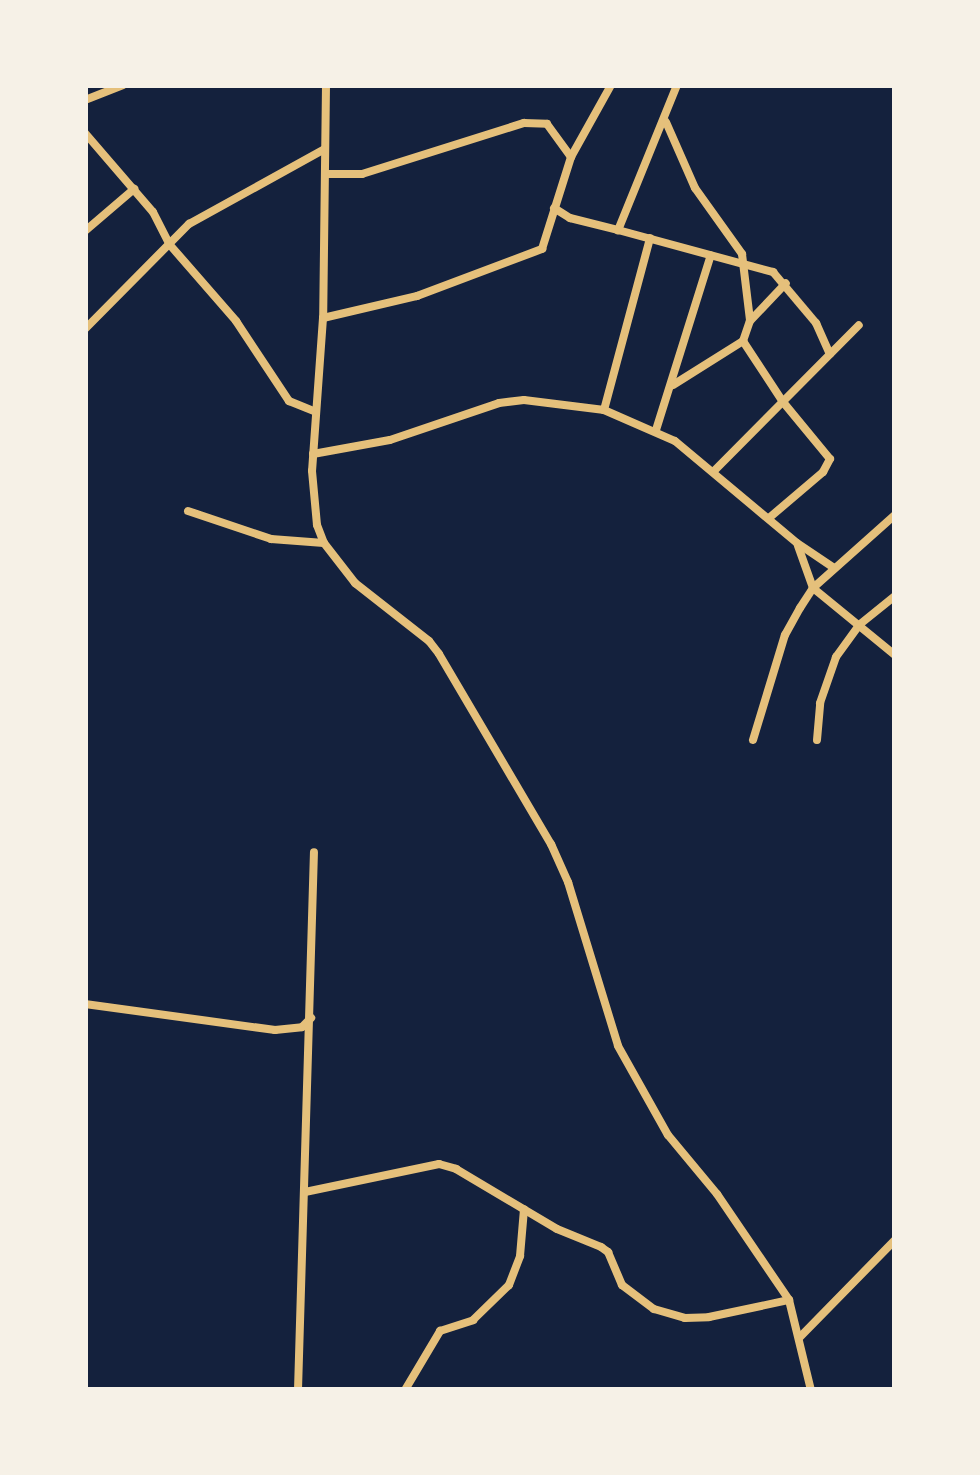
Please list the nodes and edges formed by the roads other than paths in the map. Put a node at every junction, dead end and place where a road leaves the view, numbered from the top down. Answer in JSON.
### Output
{"nodes":[{"id":1,"x":123,"y":85,"type":"edge"},
{"id":2,"x":326,"y":85,"type":"edge"},
{"id":3,"x":611,"y":85,"type":"edge"},
{"id":4,"x":677,"y":85,"type":"edge"},
{"id":5,"x":85,"y":100,"type":"edge"},
{"id":6,"x":666,"y":122,"type":"junction"},
{"id":7,"x":85,"y":132,"type":"edge"},
{"id":8,"x":325,"y":148,"type":"junction"},
{"id":9,"x":571,"y":157,"type":"junction"},
{"id":10,"x":325,"y":174,"type":"junction"},
{"id":11,"x":134,"y":188,"type":"junction"},
{"id":12,"x":554,"y":208,"type":"junction"},
{"id":13,"x":618,"y":230,"type":"junction"},
{"id":14,"x":85,"y":231,"type":"edge"},
{"id":15,"x":650,"y":238,"type":"junction"},
{"id":16,"x":170,"y":245,"type":"junction"},
{"id":17,"x":711,"y":255,"type":"junction"},
{"id":18,"x":747,"y":266,"type":"junction"},
{"id":19,"x":786,"y":283,"type":"junction"},
{"id":20,"x":323,"y":318,"type":"junction"},
{"id":21,"x":750,"y":322,"type":"junction"},
{"id":22,"x":859,"y":325,"type":"dead end"},
{"id":23,"x":85,"y":328,"type":"edge"},
{"id":24,"x":743,"y":342,"type":"junction"},
{"id":25,"x":830,"y":354,"type":"junction"},
{"id":26,"x":674,"y":384,"type":"junction"},
{"id":27,"x":782,"y":402,"type":"junction"},
{"id":28,"x":604,"y":410,"type":"junction"},
{"id":29,"x":316,"y":412,"type":"junction"},
{"id":30,"x":656,"y":430,"type":"junction"},
{"id":31,"x":313,"y":454,"type":"junction"},
{"id":32,"x":714,"y":470,"type":"junction"},
{"id":33,"x":188,"y":512,"type":"dead end"},
{"id":34,"x":895,"y":515,"type":"edge"},
{"id":35,"x":769,"y":518,"type":"junction"},
{"id":36,"x":324,"y":543,"type":"junction"},
{"id":37,"x":796,"y":544,"type":"junction"},
{"id":38,"x":834,"y":568,"type":"junction"},
{"id":39,"x":814,"y":588,"type":"junction"},
{"id":40,"x":895,"y":596,"type":"edge"},
{"id":41,"x":860,"y":626,"type":"junction"},
{"id":42,"x":895,"y":655,"type":"edge"},
{"id":43,"x":753,"y":740,"type":"dead end"},
{"id":44,"x":817,"y":740,"type":"dead end"},
{"id":45,"x":314,"y":852,"type":"dead end"},
{"id":46,"x":85,"y":1004,"type":"edge"},
{"id":47,"x":311,"y":1018,"type":"junction"},
{"id":48,"x":304,"y":1192,"type":"junction"},
{"id":49,"x":524,"y":1209,"type":"junction"},
{"id":50,"x":895,"y":1240,"type":"edge"},
{"id":51,"x":789,"y":1300,"type":"junction"},
{"id":52,"x":800,"y":1336,"type":"junction"},
{"id":53,"x":298,"y":1390,"type":"edge"},
{"id":54,"x":405,"y":1390,"type":"edge"},
{"id":55,"x":810,"y":1390,"type":"edge"}],
"edges":[{"from":1,"to":5,"type":"street"},
{"from":2,"to":8,"type":"street"},
{"from":3,"to":9,"type":"street"},
{"from":4,"to":6,"type":"street"},
{"from":6,"to":13,"type":"street"},
{"from":6,"to":18,"type":"street"},
{"from":7,"to":11,"type":"street"},
{"from":8,"to":10,"type":"street"},
{"from":8,"to":16,"type":"street"},
{"from":9,"to":10,"type":"street"},
{"from":9,"to":12,"type":"street"},
{"from":10,"to":20,"type":"street"},
{"from":11,"to":14,"type":"street"},
{"from":11,"to":16,"type":"street"},
{"from":12,"to":13,"type":"street"},
{"from":12,"to":20,"type":"street"},
{"from":13,"to":15,"type":"street"},
{"from":15,"to":17,"type":"street"},
{"from":15,"to":28,"type":"street"},
{"from":16,"to":23,"type":"street"},
{"from":16,"to":29,"type":"street"},
{"from":17,"to":18,"type":"street"},
{"from":17,"to":26,"type":"street"},
{"from":18,"to":19,"type":"street"},
{"from":18,"to":21,"type":"street"},
{"from":19,"to":21,"type":"street"},
{"from":19,"to":25,"type":"street"},
{"from":20,"to":29,"type":"street"},
{"from":21,"to":24,"type":"street"},
{"from":22,"to":25,"type":"street"},
{"from":24,"to":26,"type":"street"},
{"from":24,"to":27,"type":"street"},
{"from":25,"to":27,"type":"street"},
{"from":26,"to":30,"type":"street"},
{"from":27,"to":32,"type":"street"},
{"from":27,"to":35,"type":"street"},
{"from":28,"to":30,"type":"street"},
{"from":28,"to":31,"type":"street"},
{"from":29,"to":31,"type":"street"},
{"from":30,"to":32,"type":"street"},
{"from":31,"to":36,"type":"street"},
{"from":32,"to":35,"type":"street"},
{"from":33,"to":36,"type":"street"},
{"from":34,"to":38,"type":"street"},
{"from":35,"to":37,"type":"street"},
{"from":36,"to":51,"type":"street"},
{"from":37,"to":38,"type":"street"},
{"from":37,"to":39,"type":"street"},
{"from":38,"to":39,"type":"street"},
{"from":39,"to":41,"type":"street"},
{"from":39,"to":43,"type":"street"},
{"from":40,"to":41,"type":"street"},
{"from":41,"to":42,"type":"street"},
{"from":41,"to":44,"type":"street"},
{"from":45,"to":47,"type":"street"},
{"from":46,"to":47,"type":"street"},
{"from":47,"to":48,"type":"street"},
{"from":48,"to":49,"type":"street"},
{"from":48,"to":53,"type":"street"},
{"from":49,"to":51,"type":"street"},
{"from":49,"to":54,"type":"street"},
{"from":50,"to":52,"type":"street"},
{"from":51,"to":52,"type":"street"},
{"from":52,"to":55,"type":"street"}]}
